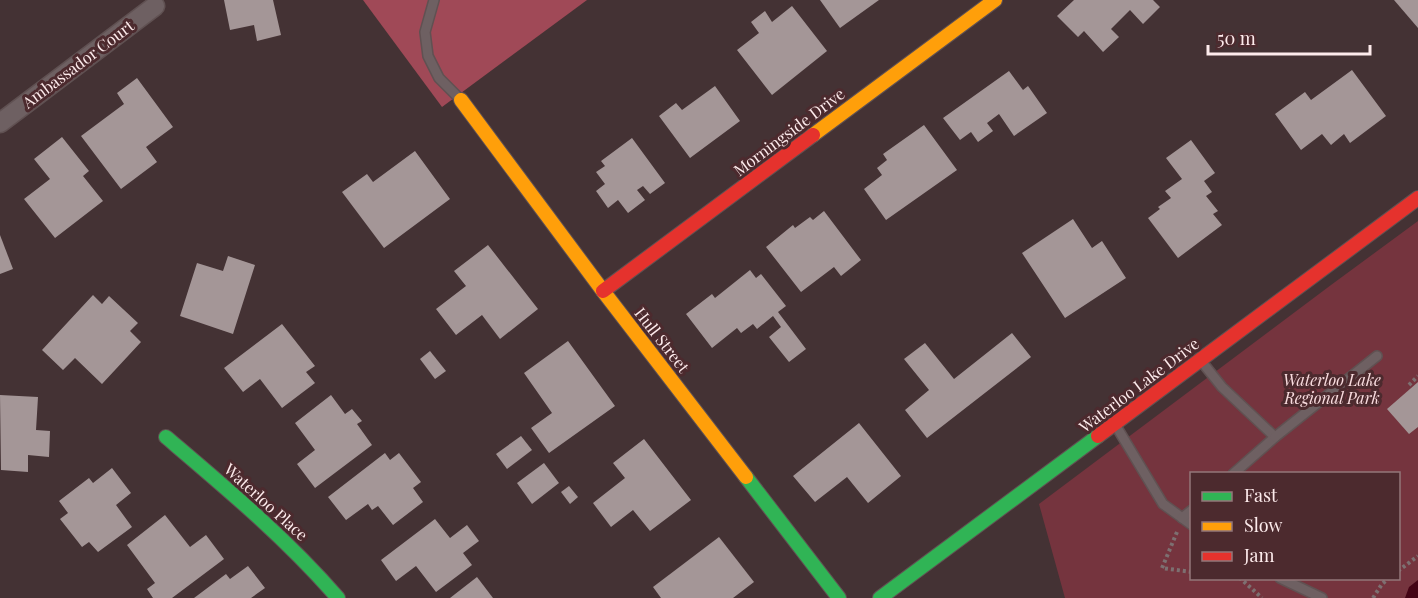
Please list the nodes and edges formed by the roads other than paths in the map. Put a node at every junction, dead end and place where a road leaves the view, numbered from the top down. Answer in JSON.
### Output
{"nodes":[{"id":1,"x":434,"y":0,"type":"edge"},
{"id":2,"x":995,"y":0,"type":"edge"},
{"id":3,"x":156,"y":6,"type":"dead end"},
{"id":4,"x":461,"y":100,"type":"joint"},
{"id":5,"x":0,"y":123,"type":"edge"},
{"id":6,"x":1418,"y":198,"type":"edge"},
{"id":7,"x":603,"y":291,"type":"junction"},
{"id":8,"x":1377,"y":356,"type":"dead end"},
{"id":9,"x":1201,"y":359,"type":"junction"},
{"id":10,"x":1115,"y":424,"type":"junction"},
{"id":11,"x":166,"y":437,"type":"dead end"},
{"id":12,"x":1275,"y":437,"type":"junction"},
{"id":13,"x":1235,"y":472,"type":"edge"},
{"id":14,"x":1190,"y":511,"type":"edge"},
{"id":15,"x":1182,"y":518,"type":"junction"},
{"id":16,"x":1190,"y":524,"type":"edge"},
{"id":17,"x":1282,"y":580,"type":"edge"},
{"id":18,"x":338,"y":598,"type":"edge"},
{"id":19,"x":839,"y":598,"type":"edge"},
{"id":20,"x":880,"y":598,"type":"edge"},
{"id":21,"x":1322,"y":598,"type":"edge"}],
"edges":[{"from":1,"to":4,"type":"lane"},
{"from":2,"to":7,"type":"street","name":"Morningside Drive"},
{"from":3,"to":5,"type":"street","name":"Ambassador Court"},
{"from":4,"to":7,"type":"street","name":"Hull Street"},
{"from":6,"to":9,"type":"street","name":"Waterloo Lake Drive"},
{"from":7,"to":19,"type":"street","name":"Hull Street"},
{"from":8,"to":12,"type":"lane"},
{"from":9,"to":10,"type":"street","name":"Waterloo Lake Drive"},
{"from":9,"to":12,"type":"lane"},
{"from":10,"to":15,"type":"lane"},
{"from":10,"to":20,"type":"street","name":"Waterloo Lake Drive"},
{"from":11,"to":18,"type":"street","name":"Waterloo Place"},
{"from":12,"to":13,"type":"lane"},
{"from":14,"to":15,"type":"lane"},
{"from":15,"to":16,"type":"lane"},
{"from":17,"to":21,"type":"lane"}]}
